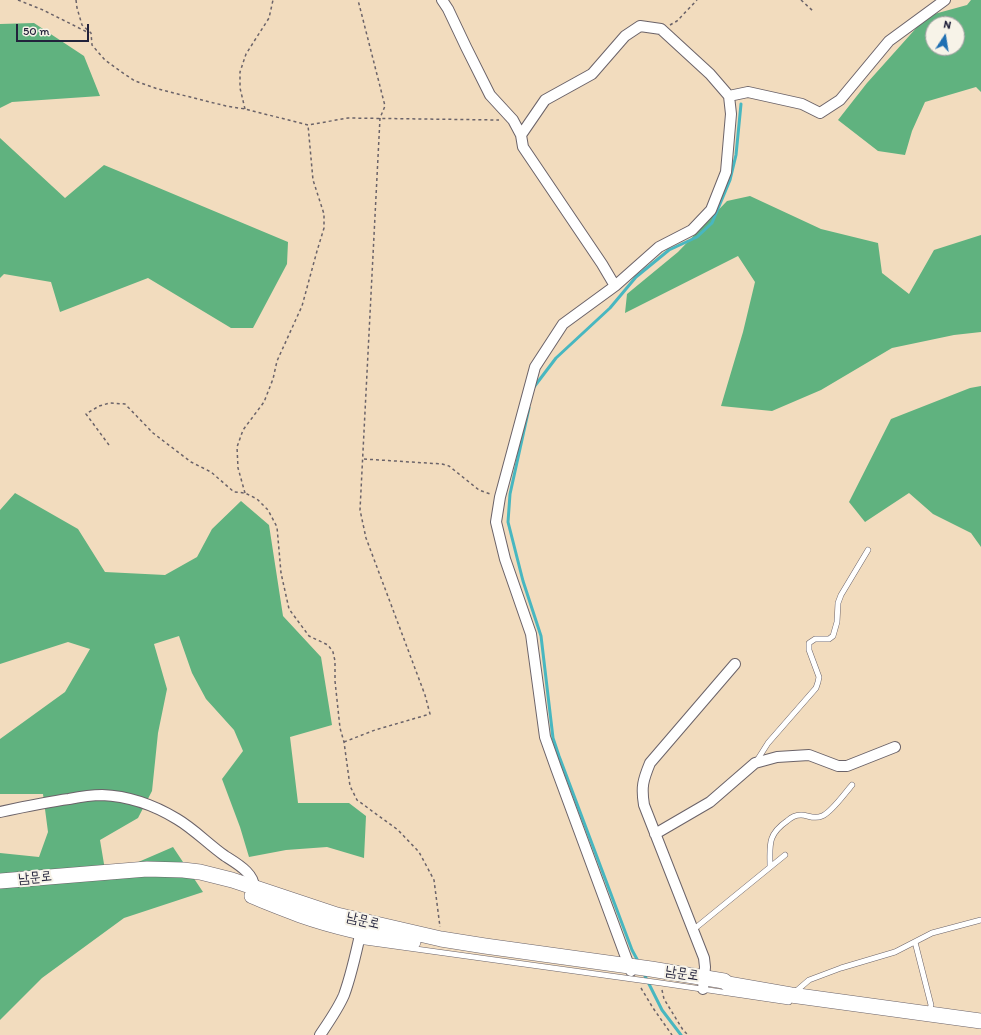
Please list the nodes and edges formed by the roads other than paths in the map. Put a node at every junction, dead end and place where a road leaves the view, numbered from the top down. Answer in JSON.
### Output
{"nodes":[{"id":1,"x":442,"y":0,"type":"edge"},
{"id":2,"x":945,"y":0,"type":"edge"},
{"id":3,"x":729,"y":96,"type":"junction"},
{"id":4,"x":521,"y":135,"type":"junction"},
{"id":5,"x":614,"y":286,"type":"junction"},
{"id":6,"x":868,"y":550,"type":"dead end"},
{"id":7,"x":735,"y":664,"type":"dead end"},
{"id":8,"x":894,"y":747,"type":"dead end"},
{"id":9,"x":755,"y":763,"type":"junction"},
{"id":10,"x":852,"y":785,"type":"dead end"},
{"id":11,"x":0,"y":812,"type":"edge"},
{"id":12,"x":655,"y":834,"type":"junction"},
{"id":13,"x":785,"y":855,"type":"dead end"},
{"id":14,"x":770,"y":867,"type":"junction"},
{"id":15,"x":0,"y":881,"type":"edge"},
{"id":16,"x":0,"y":888,"type":"edge"},
{"id":17,"x":253,"y":892,"type":"junction"},
{"id":18,"x":981,"y":920,"type":"edge"},
{"id":19,"x":693,"y":930,"type":"junction"},
{"id":20,"x":361,"y":932,"type":"junction"},
{"id":21,"x":915,"y":942,"type":"junction"},
{"id":22,"x":633,"y":972,"type":"junction"},
{"id":23,"x":704,"y":984,"type":"junction"},
{"id":24,"x":793,"y":999,"type":"junction"},
{"id":25,"x":929,"y":1018,"type":"junction"},
{"id":26,"x":981,"y":1021,"type":"edge"},
{"id":27,"x":320,"y":1035,"type":"edge"}],
"edges":[{"from":1,"to":4,"type":"street"},
{"from":2,"to":3,"type":"street"},
{"from":3,"to":4,"type":"street"},
{"from":3,"to":5,"type":"street"},
{"from":4,"to":5,"type":"street"},
{"from":5,"to":22,"type":"street"},
{"from":6,"to":9,"type":"lane"},
{"from":7,"to":12,"type":"street"},
{"from":8,"to":9,"type":"street"},
{"from":9,"to":12,"type":"street"},
{"from":10,"to":14,"type":"lane"},
{"from":11,"to":17,"type":"street"},
{"from":12,"to":19,"type":"street"},
{"from":13,"to":14,"type":"lane"},
{"from":14,"to":19,"type":"lane"},
{"from":15,"to":17,"type":"main road","name":"남문로"},
{"from":16,"to":17,"type":"main road","name":"남문로"},
{"from":17,"to":20,"type":"main road","name":"남문로"},
{"from":18,"to":21,"type":"lane"},
{"from":19,"to":23,"type":"street"},
{"from":20,"to":22,"type":"main road","name":"남문로"},
{"from":20,"to":22,"type":"main road","name":"남문로"},
{"from":20,"to":27,"type":"street"},
{"from":21,"to":24,"type":"lane"},
{"from":21,"to":25,"type":"lane"},
{"from":22,"to":23,"type":"main road","name":"남문로"},
{"from":23,"to":24,"type":"lane"},
{"from":23,"to":24,"type":"main road","name":"남문로"},
{"from":24,"to":25,"type":"main road","name":"남문로"},
{"from":25,"to":26,"type":"main road","name":"남문로"}]}
